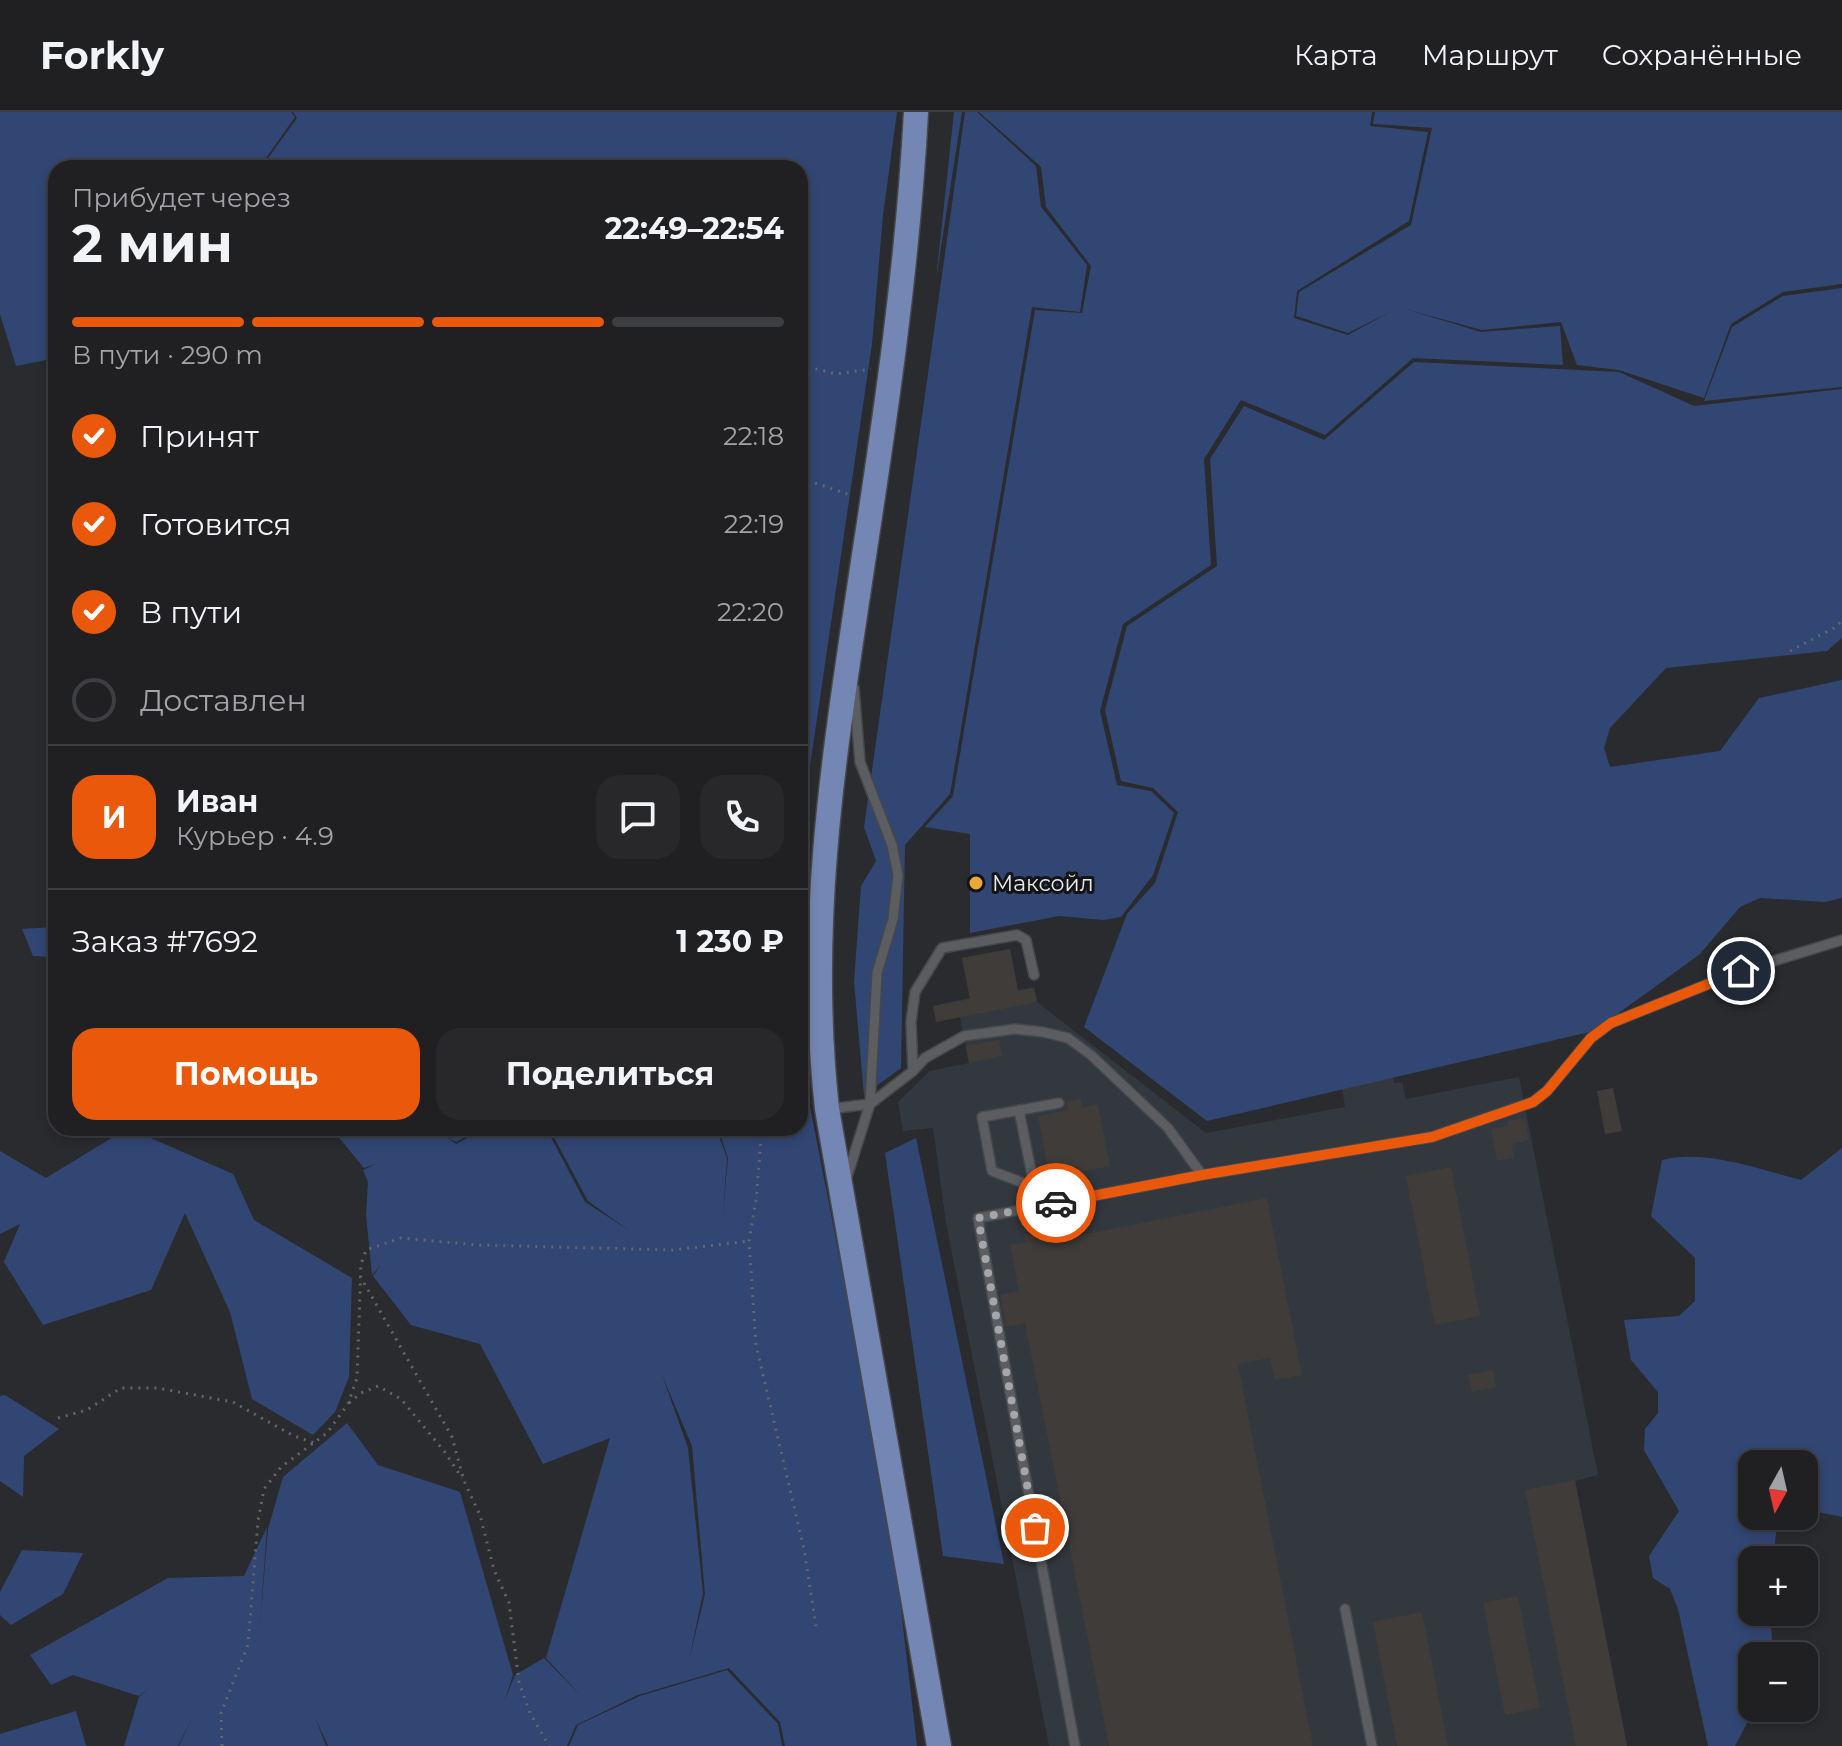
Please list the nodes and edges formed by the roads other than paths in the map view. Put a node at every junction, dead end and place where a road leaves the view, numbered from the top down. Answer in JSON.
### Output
{"nodes":[{"id":1,"x":916,"y":112,"type":"edge"},
{"id":2,"x":852,"y":637,"type":"junction"},
{"id":3,"x":1842,"y":940,"type":"edge"},
{"id":4,"x":1034,"y":975,"type":"dead end"},
{"id":5,"x":913,"y":1071,"type":"junction"},
{"id":6,"x":1059,"y":1103,"type":"dead end"},
{"id":7,"x":870,"y":1104,"type":"junction"},
{"id":8,"x":827,"y":1109,"type":"junction"},
{"id":9,"x":1019,"y":1110,"type":"junction"},
{"id":10,"x":1202,"y":1175,"type":"junction"},
{"id":11,"x":1034,"y":1187,"type":"junction"},
{"id":12,"x":841,"y":1194,"type":"junction"},
{"id":13,"x":1038,"y":1206,"type":"junction"},
{"id":14,"x":1345,"y":1609,"type":"dead end"},
{"id":15,"x":939,"y":1746,"type":"edge"},
{"id":16,"x":1075,"y":1746,"type":"edge"},
{"id":17,"x":1372,"y":1746,"type":"edge"}],
"edges":[{"from":1,"to":2,"type":"main road"},
{"from":2,"to":7,"type":"lane"},
{"from":2,"to":8,"type":"main road"},
{"from":3,"to":10,"type":"lane"},
{"from":4,"to":5,"type":"lane"},
{"from":5,"to":7,"type":"lane"},
{"from":5,"to":10,"type":"lane"},
{"from":6,"to":9,"type":"lane"},
{"from":7,"to":8,"type":"lane"},
{"from":7,"to":12,"type":"lane"},
{"from":8,"to":12,"type":"main road"},
{"from":9,"to":11,"type":"lane"},
{"from":9,"to":11,"type":"lane"},
{"from":10,"to":13,"type":"lane"},
{"from":11,"to":13,"type":"lane"},
{"from":12,"to":15,"type":"main road"},
{"from":13,"to":16,"type":"lane"},
{"from":14,"to":17,"type":"lane"}]}
